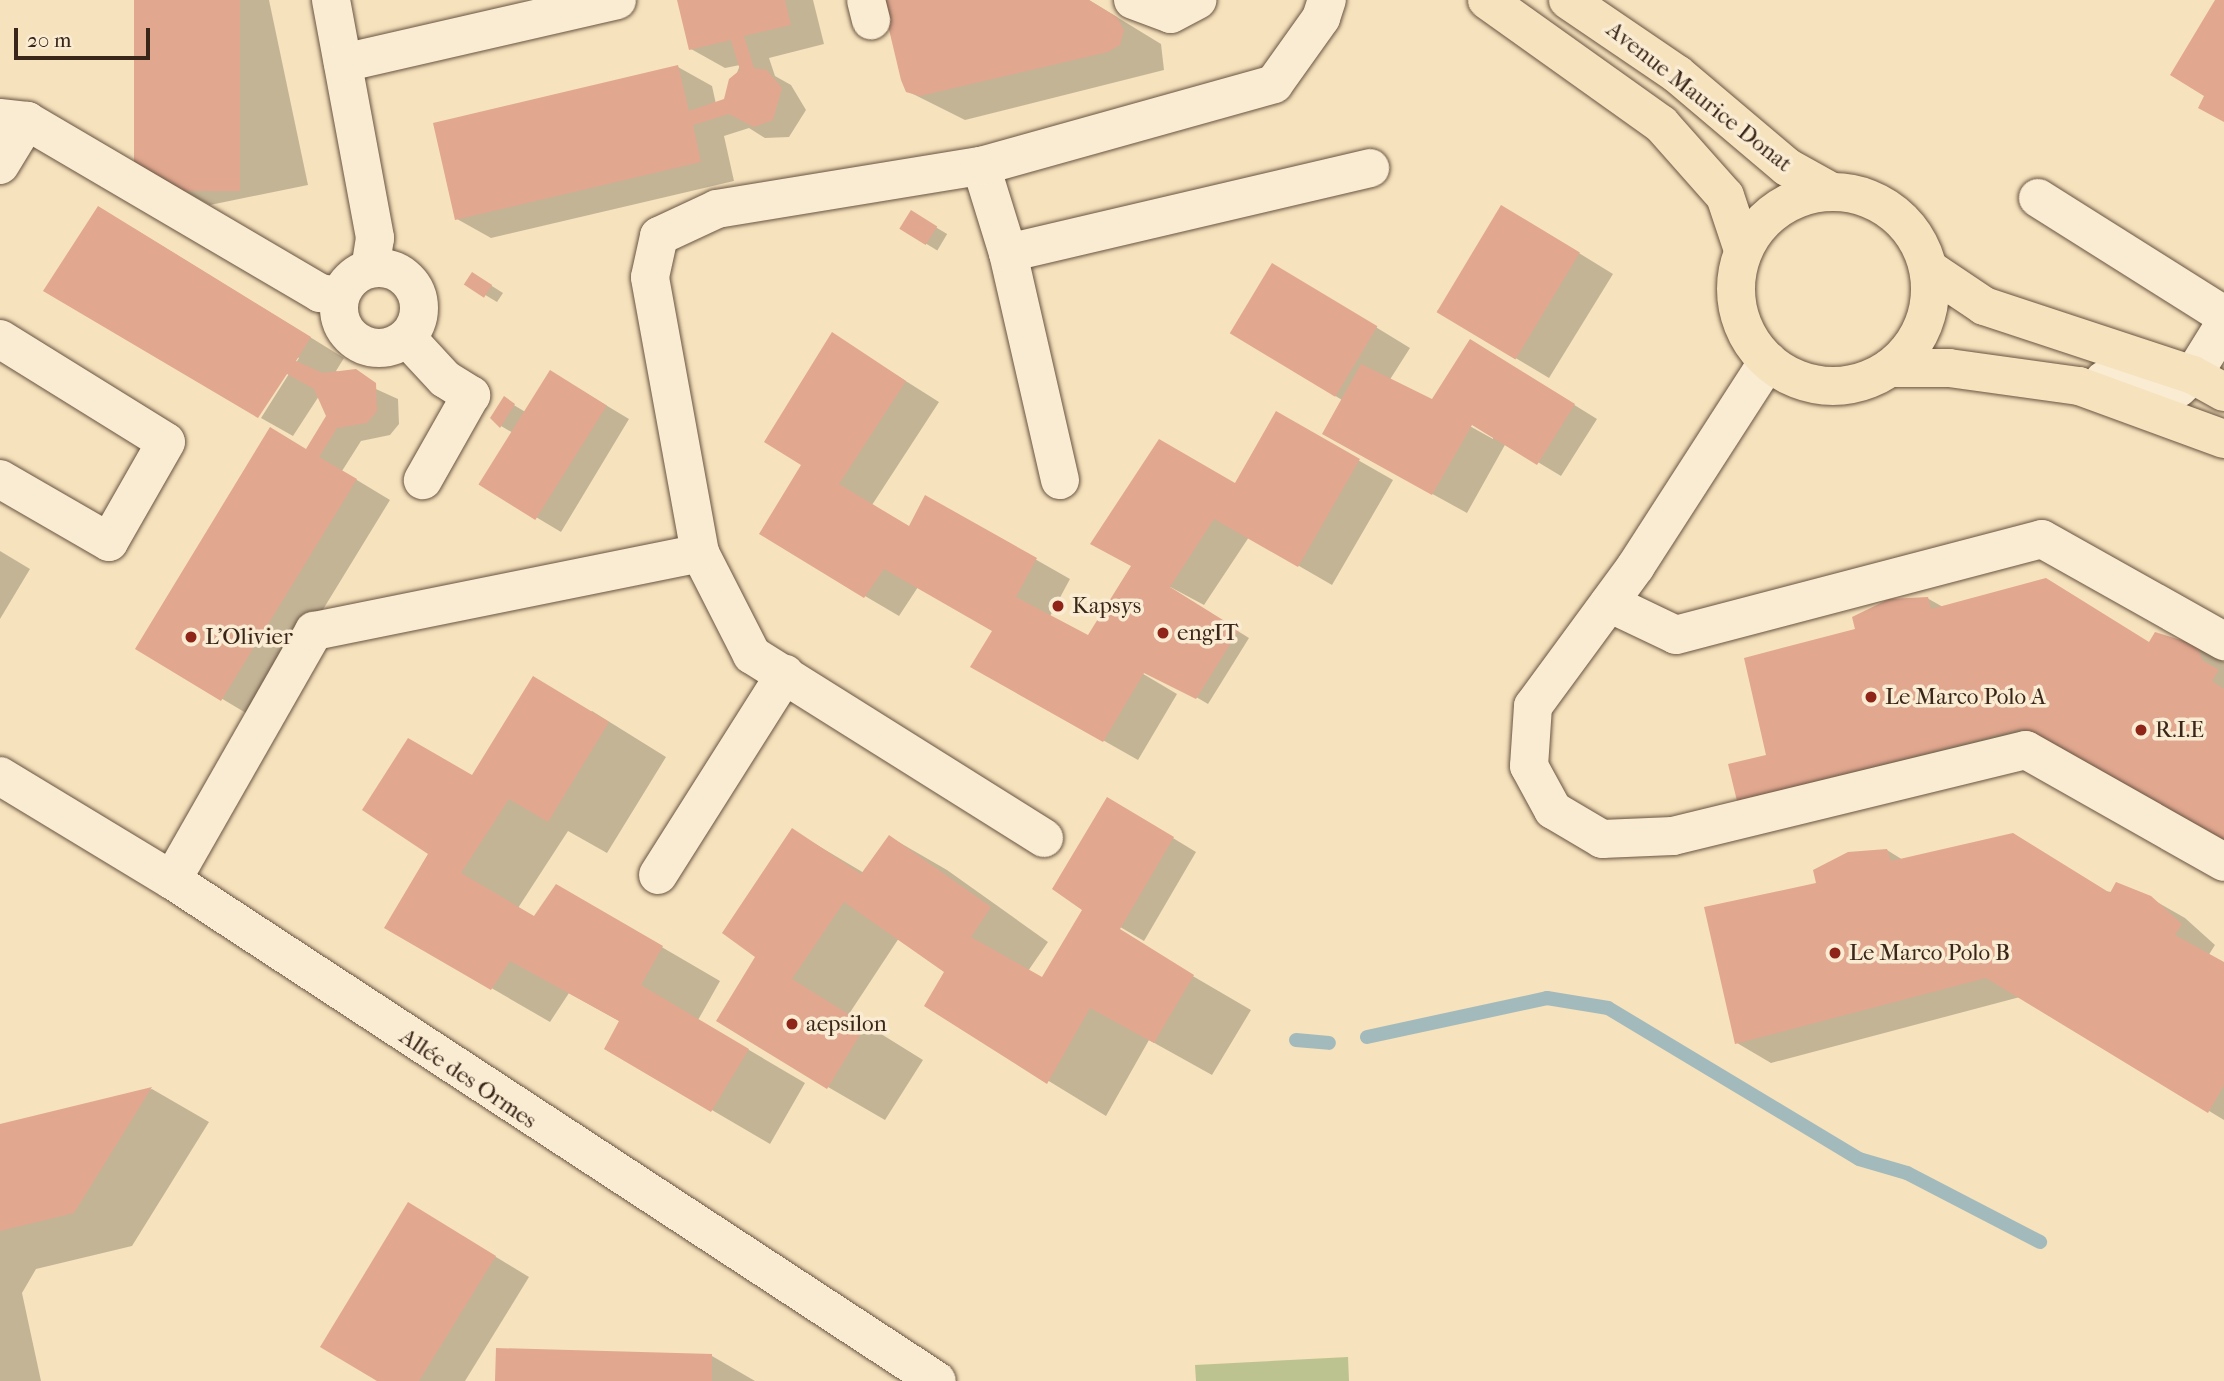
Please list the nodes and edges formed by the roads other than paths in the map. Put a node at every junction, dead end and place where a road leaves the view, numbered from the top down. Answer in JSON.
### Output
{"nodes":[{"id":1,"x":331,"y":0,"type":"edge"},
{"id":2,"x":617,"y":0,"type":"edge"},
{"id":3,"x":1133,"y":0,"type":"edge"},
{"id":4,"x":1197,"y":0,"type":"edge"},
{"id":5,"x":1487,"y":0,"type":"edge"},
{"id":6,"x":1567,"y":0,"type":"edge"},
{"id":7,"x":1333,"y":6,"type":"edge"},
{"id":8,"x":343,"y":63,"type":"junction"},
{"id":9,"x":14,"y":120,"type":"edge"},
{"id":10,"x":0,"y":165,"type":"edge"},
{"id":11,"x":981,"y":166,"type":"junction"},
{"id":12,"x":1370,"y":168,"type":"dead end"},
{"id":13,"x":1832,"y":192,"type":"junction"},
{"id":14,"x":2038,"y":198,"type":"dead end"},
{"id":15,"x":1743,"y":250,"type":"junction"},
{"id":16,"x":1008,"y":253,"type":"junction"},
{"id":17,"x":370,"y":268,"type":"junction"},
{"id":18,"x":1929,"y":269,"type":"junction"},
{"id":19,"x":339,"y":296,"type":"junction"},
{"id":20,"x":2224,"y":315,"type":"edge"},
{"id":21,"x":2224,"y":325,"type":"edge"},
{"id":22,"x":407,"y":338,"type":"junction"},
{"id":23,"x":0,"y":339,"type":"edge"},
{"id":24,"x":1768,"y":361,"type":"junction"},
{"id":25,"x":1890,"y":368,"type":"junction"},
{"id":26,"x":2209,"y":384,"type":"edge"},
{"id":27,"x":2079,"y":386,"type":"junction"},
{"id":28,"x":2224,"y":439,"type":"edge"},
{"id":29,"x":0,"y":480,"type":"edge"},
{"id":30,"x":423,"y":480,"type":"dead end"},
{"id":31,"x":1060,"y":480,"type":"dead end"},
{"id":32,"x":700,"y":553,"type":"junction"},
{"id":33,"x":1609,"y":603,"type":"junction"},
{"id":34,"x":2224,"y":641,"type":"edge"},
{"id":35,"x":785,"y":674,"type":"junction"},
{"id":36,"x":0,"y":776,"type":"edge"},
{"id":37,"x":1044,"y":838,"type":"dead end"},
{"id":38,"x":2224,"y":862,"type":"edge"},
{"id":39,"x":658,"y":875,"type":"dead end"},
{"id":40,"x":172,"y":880,"type":"junction"},
{"id":41,"x":937,"y":1381,"type":"edge"}],
"edges":[{"from":1,"to":8,"type":"street"},
{"from":2,"to":8,"type":"street"},
{"from":3,"to":4,"type":"street"},
{"from":5,"to":15,"type":"main road","name":"Avenue Maurice Donat"},
{"from":6,"to":13,"type":"main road","name":"Avenue Maurice Donat"},
{"from":7,"to":11,"type":"street"},
{"from":8,"to":17,"type":"street"},
{"from":9,"to":10,"type":"street"},
{"from":9,"to":19,"type":"street"},
{"from":11,"to":16,"type":"street"},
{"from":11,"to":32,"type":"street"},
{"from":12,"to":16,"type":"street"},
{"from":13,"to":15,"type":"main road"},
{"from":13,"to":18,"type":"main road"},
{"from":14,"to":20,"type":"street"},
{"from":15,"to":24,"type":"main road"},
{"from":16,"to":31,"type":"street"},
{"from":17,"to":19,"type":"street"},
{"from":17,"to":22,"type":"street"},
{"from":18,"to":25,"type":"main road"},
{"from":18,"to":26,"type":"main road"},
{"from":19,"to":22,"type":"street"},
{"from":21,"to":26,"type":"street"},
{"from":22,"to":30,"type":"street"},
{"from":23,"to":29,"type":"street"},
{"from":24,"to":25,"type":"main road"},
{"from":24,"to":33,"type":"street"},
{"from":25,"to":27,"type":"main road"},
{"from":26,"to":27,"type":"street"},
{"from":27,"to":28,"type":"main road"},
{"from":32,"to":35,"type":"street"},
{"from":32,"to":40,"type":"street"},
{"from":33,"to":34,"type":"street"},
{"from":33,"to":38,"type":"street"},
{"from":35,"to":37,"type":"street"},
{"from":35,"to":39,"type":"street"},
{"from":36,"to":40,"type":"street","name":"Allée des Ormes"},
{"from":40,"to":41,"type":"street","name":"Allée des Ormes"}]}
